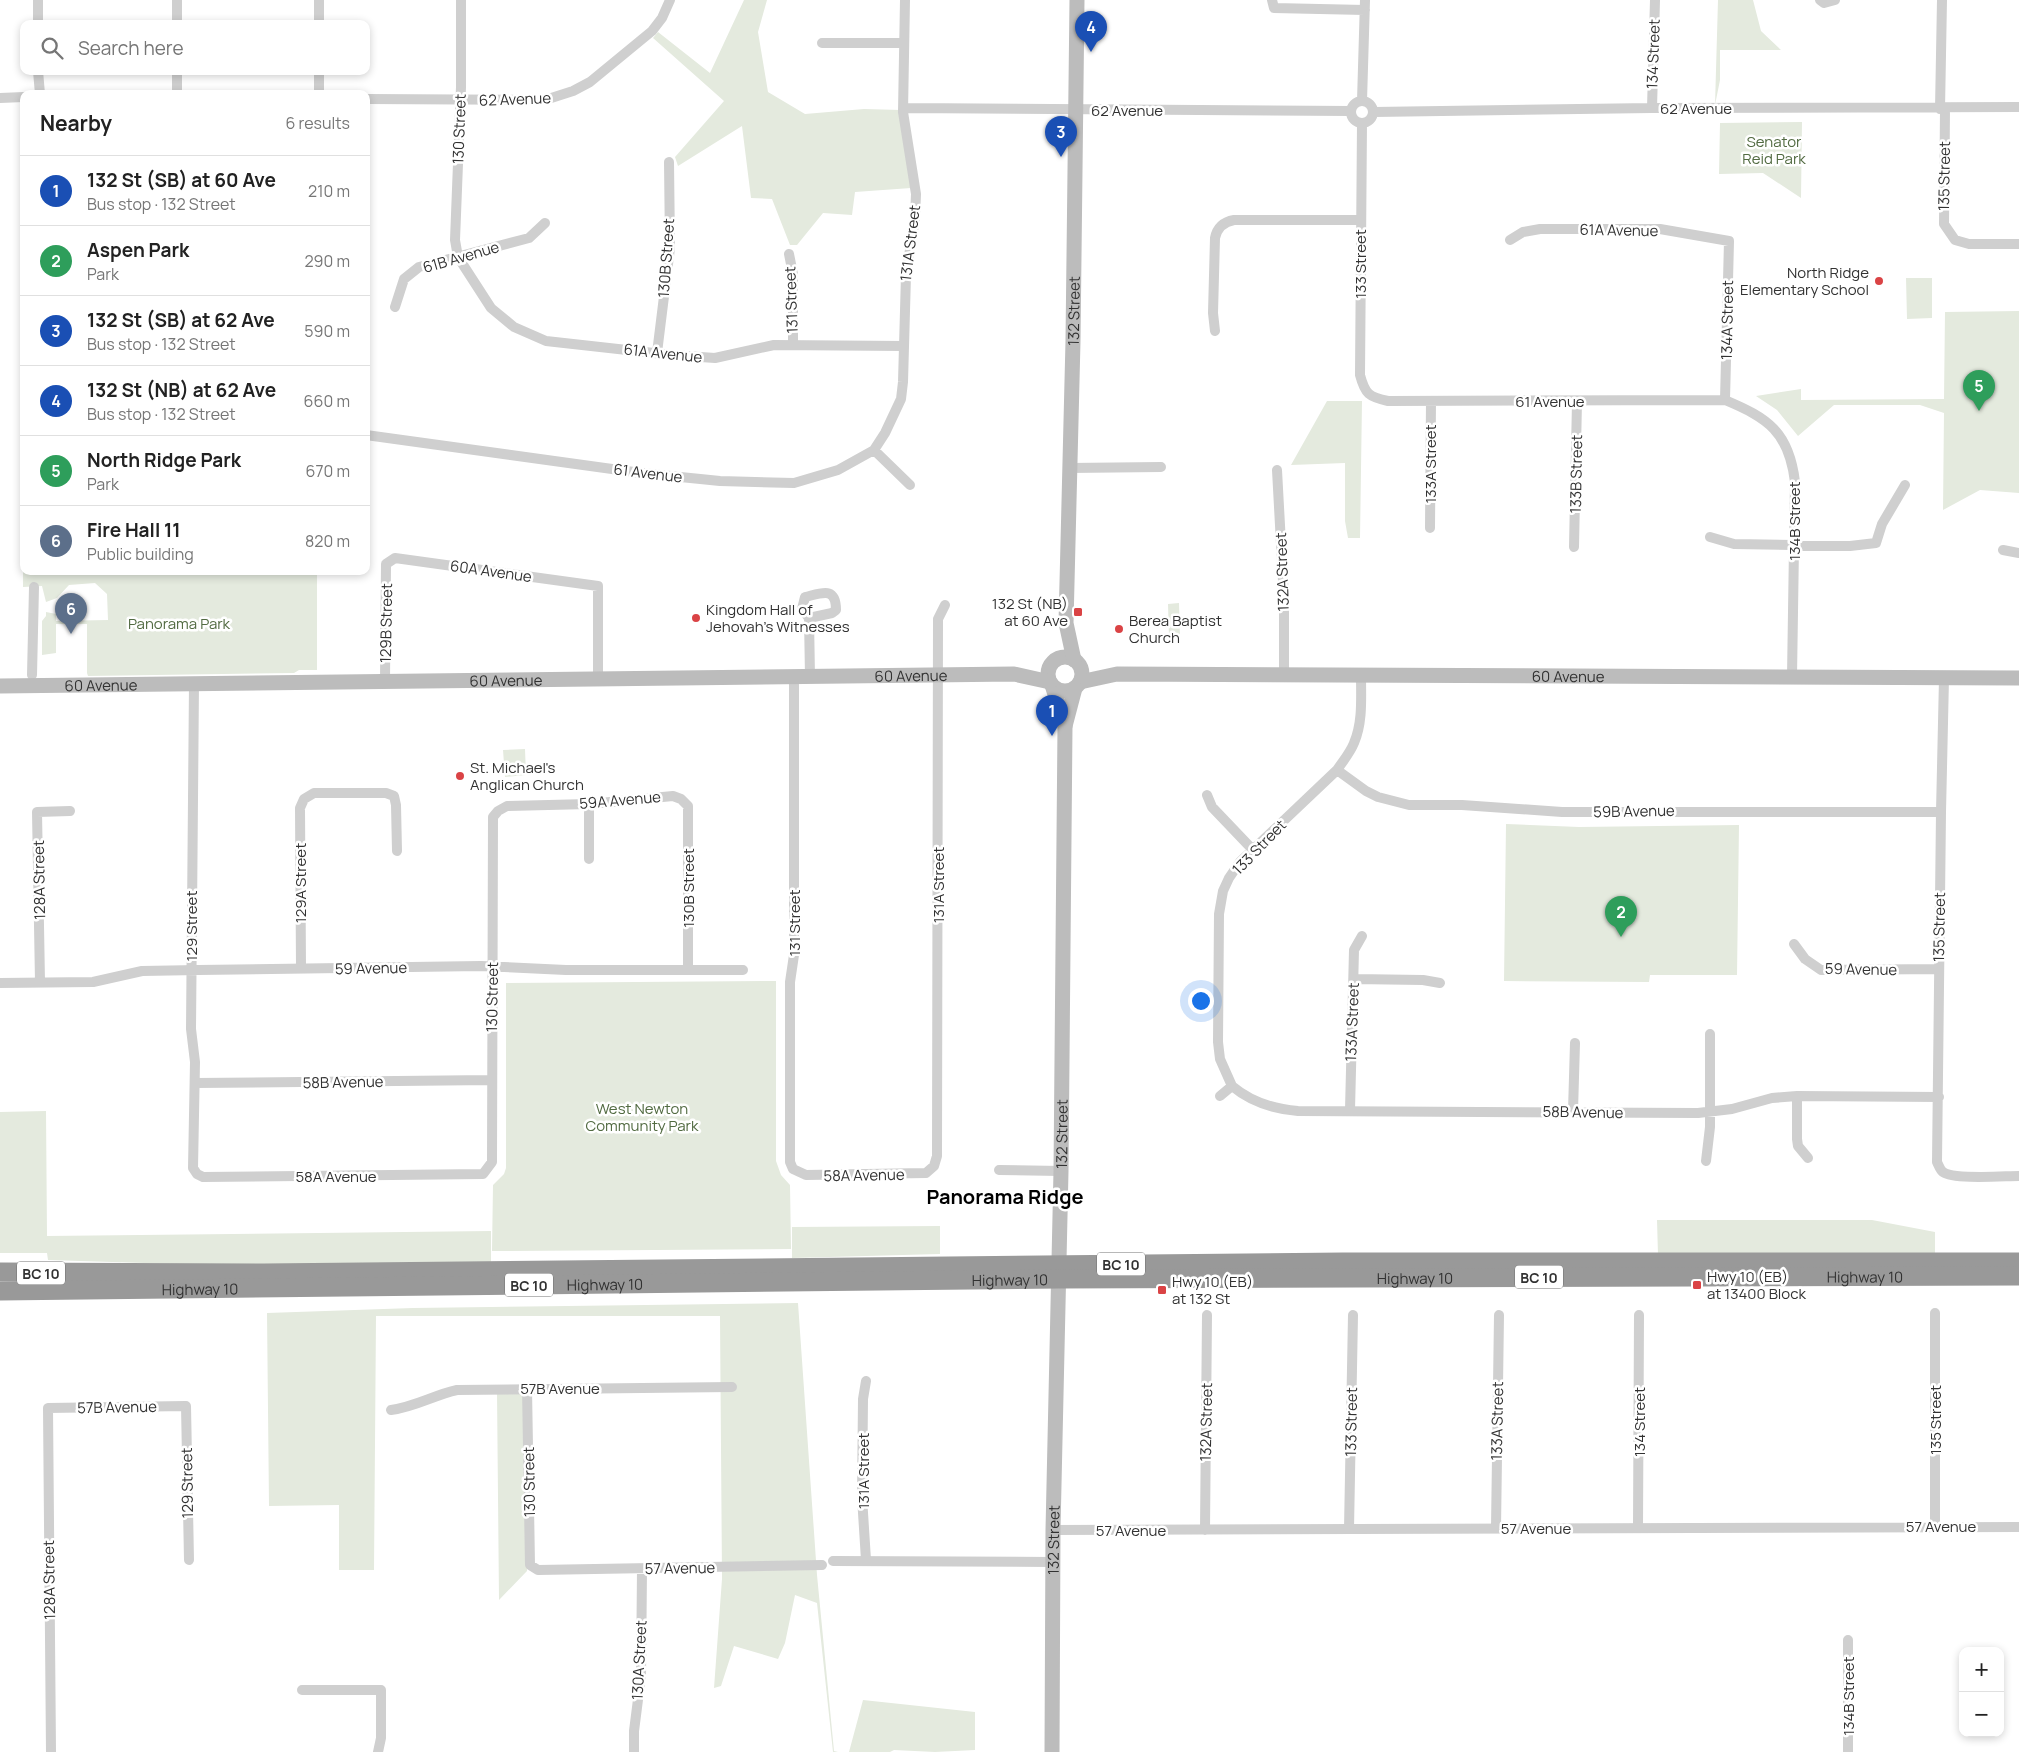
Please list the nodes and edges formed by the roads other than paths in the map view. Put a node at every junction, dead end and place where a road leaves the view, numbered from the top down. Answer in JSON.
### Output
{"nodes":[{"id":1,"x":38,"y":0,"type":"edge"},
{"id":2,"x":177,"y":0,"type":"edge"},
{"id":3,"x":319,"y":0,"type":"edge"},
{"id":4,"x":461,"y":0,"type":"edge"},
{"id":5,"x":670,"y":0,"type":"edge"},
{"id":6,"x":905,"y":0,"type":"edge"},
{"id":7,"x":1077,"y":0,"type":"edge"},
{"id":8,"x":1655,"y":0,"type":"edge"},
{"id":9,"x":1820,"y":0,"type":"edge"},
{"id":10,"x":1835,"y":0,"type":"edge"},
{"id":11,"x":1942,"y":0,"type":"edge"},
{"id":12,"x":1273,"y":4,"type":"edge"},
{"id":13,"x":1365,"y":5,"type":"edge"},
{"id":14,"x":38,"y":20,"type":"edge"},
{"id":15,"x":177,"y":20,"type":"edge"},
{"id":16,"x":319,"y":20,"type":"edge"},
{"id":17,"x":822,"y":43,"type":"dead end"},
{"id":18,"x":904,"y":43,"type":"junction"},
{"id":19,"x":38,"y":75,"type":"edge"},
{"id":20,"x":177,"y":75,"type":"edge"},
{"id":21,"x":319,"y":75,"type":"edge"},
{"id":22,"x":40,"y":90,"type":"edge"},
{"id":23,"x":177,"y":90,"type":"edge"},
{"id":24,"x":319,"y":90,"type":"edge"},
{"id":25,"x":20,"y":97,"type":"edge"},
{"id":26,"x":0,"y":98,"type":"edge"},
{"id":27,"x":370,"y":99,"type":"edge"},
{"id":28,"x":461,"y":100,"type":"junction"},
{"id":29,"x":1362,"y":101,"type":"junction"},
{"id":30,"x":904,"y":108,"type":"junction"},
{"id":31,"x":1652,"y":108,"type":"junction"},
{"id":32,"x":1942,"y":108,"type":"junction"},
{"id":33,"x":2019,"y":108,"type":"edge"},
{"id":34,"x":1075,"y":110,"type":"junction"},
{"id":35,"x":1351,"y":111,"type":"junction"},
{"id":36,"x":1374,"y":112,"type":"junction"},
{"id":37,"x":1362,"y":123,"type":"junction"},
{"id":38,"x":669,"y":162,"type":"dead end"},
{"id":39,"x":1360,"y":220,"type":"junction"},
{"id":40,"x":545,"y":223,"type":"dead end"},
{"id":41,"x":1510,"y":240,"type":"dead end"},
{"id":42,"x":1729,"y":241,"type":"joint"},
{"id":43,"x":2019,"y":244,"type":"edge"},
{"id":44,"x":789,"y":254,"type":"dead end"},
{"id":45,"x":458,"y":257,"type":"junction"},
{"id":46,"x":394,"y":307,"type":"dead end"},
{"id":47,"x":1215,"y":331,"type":"dead end"},
{"id":48,"x":793,"y":345,"type":"junction"},
{"id":49,"x":904,"y":346,"type":"junction"},
{"id":50,"x":657,"y":354,"type":"junction"},
{"id":51,"x":1375,"y":398,"type":"joint"},
{"id":52,"x":1725,"y":400,"type":"junction"},
{"id":53,"x":1431,"y":401,"type":"junction"},
{"id":54,"x":1577,"y":401,"type":"junction"},
{"id":55,"x":370,"y":436,"type":"edge"},
{"id":56,"x":874,"y":450,"type":"junction"},
{"id":57,"x":1161,"y":467,"type":"dead end"},
{"id":58,"x":1069,"y":468,"type":"junction"},
{"id":59,"x":1277,"y":470,"type":"dead end"},
{"id":60,"x":910,"y":485,"type":"dead end"},
{"id":61,"x":1905,"y":486,"type":"dead end"},
{"id":62,"x":1430,"y":528,"type":"dead end"},
{"id":63,"x":1710,"y":537,"type":"dead end"},
{"id":64,"x":1794,"y":546,"type":"junction"},
{"id":65,"x":1574,"y":547,"type":"dead end"},
{"id":66,"x":2004,"y":550,"type":"dead end"},
{"id":67,"x":2019,"y":553,"type":"edge"},
{"id":68,"x":386,"y":564,"type":"joint"},
{"id":69,"x":34,"y":587,"type":"dead end"},
{"id":70,"x":945,"y":605,"type":"dead end"},
{"id":71,"x":809,"y":618,"type":"dead end"},
{"id":72,"x":1066,"y":623,"type":"junction"},
{"id":73,"x":1076,"y":661,"type":"junction"},
{"id":74,"x":1052,"y":662,"type":"junction"},
{"id":75,"x":1014,"y":674,"type":"junction"},
{"id":76,"x":1117,"y":674,"type":"junction"},
{"id":77,"x":32,"y":675,"type":"dead end"},
{"id":78,"x":1284,"y":675,"type":"junction"},
{"id":79,"x":1361,"y":675,"type":"junction"},
{"id":80,"x":938,"y":676,"type":"junction"},
{"id":81,"x":794,"y":677,"type":"junction"},
{"id":82,"x":810,"y":677,"type":"junction"},
{"id":83,"x":1792,"y":677,"type":"junction"},
{"id":84,"x":1944,"y":678,"type":"junction"},
{"id":85,"x":2019,"y":678,"type":"edge"},
{"id":86,"x":598,"y":680,"type":"junction"},
{"id":87,"x":385,"y":681,"type":"junction"},
{"id":88,"x":194,"y":683,"type":"junction"},
{"id":89,"x":1051,"y":684,"type":"junction"},
{"id":90,"x":1078,"y":685,"type":"junction"},
{"id":91,"x":0,"y":686,"type":"edge"},
{"id":92,"x":1065,"y":726,"type":"junction"},
{"id":93,"x":1337,"y":770,"type":"junction"},
{"id":94,"x":1207,"y":795,"type":"dead end"},
{"id":95,"x":590,"y":804,"type":"junction"},
{"id":96,"x":688,"y":806,"type":"joint"},
{"id":97,"x":70,"y":811,"type":"dead end"},
{"id":98,"x":1941,"y":812,"type":"junction"},
{"id":99,"x":494,"y":817,"type":"joint"},
{"id":100,"x":1253,"y":850,"type":"junction"},
{"id":101,"x":396,"y":851,"type":"dead end"},
{"id":102,"x":590,"y":859,"type":"dead end"},
{"id":103,"x":1362,"y":936,"type":"dead end"},
{"id":104,"x":1794,"y":944,"type":"dead end"},
{"id":105,"x":492,"y":966,"type":"junction"},
{"id":106,"x":300,"y":968,"type":"junction"},
{"id":107,"x":1939,"y":969,"type":"junction"},
{"id":108,"x":191,"y":970,"type":"junction"},
{"id":109,"x":688,"y":970,"type":"junction"},
{"id":110,"x":743,"y":970,"type":"dead end"},
{"id":111,"x":1354,"y":979,"type":"junction"},
{"id":112,"x":0,"y":982,"type":"edge"},
{"id":113,"x":40,"y":982,"type":"junction"},
{"id":114,"x":1440,"y":983,"type":"dead end"},
{"id":115,"x":1710,"y":1034,"type":"dead end"},
{"id":116,"x":1575,"y":1043,"type":"dead end"},
{"id":117,"x":492,"y":1080,"type":"junction"},
{"id":118,"x":195,"y":1083,"type":"junction"},
{"id":119,"x":1232,"y":1086,"type":"junction"},
{"id":120,"x":1220,"y":1096,"type":"dead end"},
{"id":121,"x":1797,"y":1096,"type":"junction"},
{"id":122,"x":1939,"y":1097,"type":"junction"},
{"id":123,"x":1350,"y":1110,"type":"junction"},
{"id":124,"x":1572,"y":1111,"type":"junction"},
{"id":125,"x":1710,"y":1112,"type":"junction"},
{"id":126,"x":1808,"y":1158,"type":"dead end"},
{"id":127,"x":1706,"y":1161,"type":"dead end"},
{"id":128,"x":934,"y":1166,"type":"joint"},
{"id":129,"x":193,"y":1168,"type":"joint"},
{"id":130,"x":793,"y":1168,"type":"joint"},
{"id":131,"x":999,"y":1170,"type":"dead end"},
{"id":132,"x":1061,"y":1171,"type":"junction"},
{"id":133,"x":483,"y":1174,"type":"joint"},
{"id":134,"x":2019,"y":1176,"type":"edge"},
{"id":135,"x":2019,"y":1262,"type":"edge"},
{"id":136,"x":1059,"y":1271,"type":"junction"},
{"id":137,"x":0,"y":1272,"type":"edge"},
{"id":138,"x":2019,"y":1276,"type":"edge"},
{"id":139,"x":0,"y":1291,"type":"edge"},
{"id":140,"x":1935,"y":1313,"type":"dead end"},
{"id":141,"x":1207,"y":1315,"type":"dead end"},
{"id":142,"x":1353,"y":1315,"type":"dead end"},
{"id":143,"x":1499,"y":1315,"type":"dead end"},
{"id":144,"x":1639,"y":1315,"type":"dead end"},
{"id":145,"x":866,"y":1381,"type":"dead end"},
{"id":146,"x":732,"y":1387,"type":"dead end"},
{"id":147,"x":527,"y":1388,"type":"junction"},
{"id":148,"x":186,"y":1406,"type":"joint"},
{"id":149,"x":48,"y":1408,"type":"joint"},
{"id":150,"x":391,"y":1410,"type":"dead end"},
{"id":151,"x":1935,"y":1526,"type":"junction"},
{"id":152,"x":2019,"y":1527,"type":"edge"},
{"id":153,"x":1496,"y":1528,"type":"junction"},
{"id":154,"x":1638,"y":1528,"type":"junction"},
{"id":155,"x":1349,"y":1529,"type":"junction"},
{"id":156,"x":1053,"y":1530,"type":"junction"},
{"id":157,"x":1205,"y":1530,"type":"junction"},
{"id":158,"x":189,"y":1560,"type":"dead end"},
{"id":159,"x":866,"y":1560,"type":"junction"},
{"id":160,"x":833,"y":1561,"type":"dead end"},
{"id":161,"x":1053,"y":1562,"type":"junction"},
{"id":162,"x":822,"y":1565,"type":"dead end"},
{"id":163,"x":642,"y":1569,"type":"junction"},
{"id":164,"x":538,"y":1570,"type":"joint"},
{"id":165,"x":1848,"y":1640,"type":"dead end"},
{"id":166,"x":302,"y":1690,"type":"dead end"},
{"id":167,"x":50,"y":1752,"type":"edge"},
{"id":168,"x":378,"y":1752,"type":"edge"},
{"id":169,"x":634,"y":1752,"type":"edge"},
{"id":170,"x":1052,"y":1752,"type":"edge"},
{"id":171,"x":1848,"y":1752,"type":"edge"}],
"edges":[{"from":1,"to":14,"type":"street"},
{"from":2,"to":15,"type":"street"},
{"from":3,"to":16,"type":"street"},
{"from":4,"to":28,"type":"street","name":"130 Street"},
{"from":5,"to":28,"type":"street","name":"62 Avenue"},
{"from":6,"to":18,"type":"street","name":"131A Street"},
{"from":7,"to":34,"type":"street","name":"132 Street"},
{"from":8,"to":31,"type":"street","name":"134 Street"},
{"from":9,"to":10,"type":"street"},
{"from":11,"to":32,"type":"street","name":"135 Street"},
{"from":12,"to":13,"type":"street"},
{"from":13,"to":29,"type":"street"},
{"from":17,"to":18,"type":"street"},
{"from":18,"to":30,"type":"street","name":"131A Street"},
{"from":19,"to":22,"type":"street"},
{"from":20,"to":23,"type":"street"},
{"from":21,"to":24,"type":"street"},
{"from":25,"to":26,"type":"street"},
{"from":27,"to":28,"type":"street","name":"62 Avenue"},
{"from":28,"to":45,"type":"street","name":"130 Street"},
{"from":29,"to":35,"type":"street"},
{"from":29,"to":36,"type":"street"},
{"from":30,"to":34,"type":"street","name":"62 Avenue"},
{"from":30,"to":49,"type":"street","name":"131A Street"},
{"from":31,"to":32,"type":"street","name":"62 Avenue"},
{"from":31,"to":36,"type":"street","name":"62 Avenue"},
{"from":32,"to":33,"type":"street","name":"62 Avenue"},
{"from":32,"to":43,"type":"street","name":"135 Street"},
{"from":34,"to":35,"type":"street","name":"62 Avenue"},
{"from":34,"to":58,"type":"street","name":"132 Street"},
{"from":35,"to":37,"type":"street"},
{"from":36,"to":37,"type":"street"},
{"from":37,"to":39,"type":"street","name":"133 Street"},
{"from":38,"to":50,"type":"street","name":"130B Street"},
{"from":39,"to":47,"type":"street"},
{"from":39,"to":51,"type":"street","name":"133 Street"},
{"from":40,"to":45,"type":"street","name":"61B Avenue"},
{"from":41,"to":42,"type":"street","name":"61A Avenue"},
{"from":42,"to":52,"type":"street","name":"134A Street"},
{"from":44,"to":48,"type":"street","name":"131 Street"},
{"from":45,"to":46,"type":"street","name":"61B Avenue"},
{"from":45,"to":50,"type":"street","name":"61A Avenue"},
{"from":48,"to":49,"type":"street","name":"61A Avenue"},
{"from":48,"to":50,"type":"street","name":"61A Avenue"},
{"from":49,"to":56,"type":"street","name":"131A Street"},
{"from":51,"to":53,"type":"street","name":"61 Avenue"},
{"from":52,"to":54,"type":"street","name":"61 Avenue"},
{"from":52,"to":64,"type":"street","name":"134B Street"},
{"from":53,"to":54,"type":"street","name":"61 Avenue"},
{"from":53,"to":62,"type":"street","name":"133A Street"},
{"from":54,"to":65,"type":"street","name":"133B Street"},
{"from":55,"to":56,"type":"street","name":"61 Avenue"},
{"from":56,"to":60,"type":"street"},
{"from":57,"to":58,"type":"street"},
{"from":58,"to":72,"type":"street","name":"132 Street"},
{"from":59,"to":78,"type":"street","name":"132A Street"},
{"from":61,"to":64,"type":"street"},
{"from":63,"to":64,"type":"street"},
{"from":64,"to":83,"type":"street","name":"134B Street"},
{"from":66,"to":67,"type":"street"},
{"from":68,"to":86,"type":"street","name":"60A Avenue"},
{"from":68,"to":87,"type":"street","name":"129B Street"},
{"from":69,"to":77,"type":"street"},
{"from":70,"to":80,"type":"street","name":"131A Street"},
{"from":71,"to":82,"type":"street"},
{"from":72,"to":73,"type":"street","name":"132 Street"},
{"from":72,"to":74,"type":"street","name":"132 Street"},
{"from":73,"to":74,"type":"street"},
{"from":73,"to":76,"type":"street","name":"60 Avenue"},
{"from":73,"to":90,"type":"street"},
{"from":74,"to":75,"type":"street","name":"60 Avenue"},
{"from":74,"to":89,"type":"street"},
{"from":75,"to":80,"type":"street","name":"60 Avenue"},
{"from":75,"to":89,"type":"street","name":"60 Avenue"},
{"from":76,"to":78,"type":"street","name":"60 Avenue"},
{"from":76,"to":90,"type":"street","name":"60 Avenue"},
{"from":78,"to":79,"type":"street","name":"60 Avenue"},
{"from":79,"to":83,"type":"street","name":"60 Avenue"},
{"from":79,"to":93,"type":"street","name":"133 Street"},
{"from":80,"to":82,"type":"street","name":"60 Avenue"},
{"from":80,"to":128,"type":"street","name":"131A Street"},
{"from":81,"to":82,"type":"street","name":"60 Avenue"},
{"from":81,"to":86,"type":"street","name":"60 Avenue"},
{"from":81,"to":130,"type":"street","name":"131 Street"},
{"from":83,"to":84,"type":"street","name":"60 Avenue"},
{"from":84,"to":85,"type":"street","name":"60 Avenue"},
{"from":84,"to":98,"type":"street","name":"135 Street"},
{"from":86,"to":87,"type":"street","name":"60 Avenue"},
{"from":87,"to":88,"type":"street","name":"60 Avenue"},
{"from":88,"to":91,"type":"street","name":"60 Avenue"},
{"from":88,"to":108,"type":"street","name":"129 Street"},
{"from":89,"to":90,"type":"street"},
{"from":89,"to":92,"type":"street","name":"132 Street"},
{"from":90,"to":92,"type":"street","name":"132 Street"},
{"from":92,"to":132,"type":"street","name":"132 Street"},
{"from":93,"to":98,"type":"street","name":"59B Avenue"},
{"from":93,"to":100,"type":"street","name":"133 Street"},
{"from":94,"to":100,"type":"street"},
{"from":95,"to":96,"type":"street","name":"59A Avenue"},
{"from":95,"to":99,"type":"street","name":"59A Avenue"},
{"from":95,"to":102,"type":"street"},
{"from":96,"to":109,"type":"street","name":"130B Street"},
{"from":97,"to":113,"type":"street","name":"128A Street"},
{"from":98,"to":107,"type":"street","name":"135 Street"},
{"from":99,"to":105,"type":"street","name":"130 Street"},
{"from":100,"to":119,"type":"street","name":"133 Street"},
{"from":101,"to":106,"type":"street","name":"129A Street"},
{"from":103,"to":111,"type":"street","name":"133A Street"},
{"from":104,"to":107,"type":"street","name":"59 Avenue"},
{"from":105,"to":106,"type":"street","name":"59 Avenue"},
{"from":105,"to":109,"type":"street","name":"59 Avenue"},
{"from":105,"to":117,"type":"street","name":"130 Street"},
{"from":106,"to":108,"type":"street","name":"59 Avenue"},
{"from":107,"to":122,"type":"street","name":"135 Street"},
{"from":108,"to":113,"type":"street","name":"59 Avenue"},
{"from":108,"to":118,"type":"street","name":"129 Street"},
{"from":109,"to":110,"type":"street","name":"59 Avenue"},
{"from":111,"to":114,"type":"street"},
{"from":111,"to":123,"type":"street","name":"133A Street"},
{"from":112,"to":113,"type":"street","name":"59 Avenue"},
{"from":115,"to":125,"type":"street"},
{"from":116,"to":124,"type":"street"},
{"from":117,"to":118,"type":"street","name":"58B Avenue"},
{"from":117,"to":133,"type":"street","name":"130 Street"},
{"from":118,"to":129,"type":"street","name":"129 Street"},
{"from":119,"to":120,"type":"street"},
{"from":119,"to":123,"type":"street","name":"58B Avenue"},
{"from":121,"to":122,"type":"street","name":"58B Avenue"},
{"from":121,"to":125,"type":"street","name":"58B Avenue"},
{"from":121,"to":126,"type":"street"},
{"from":122,"to":134,"type":"street","name":"135 Street"},
{"from":123,"to":124,"type":"street","name":"58B Avenue"},
{"from":124,"to":125,"type":"street","name":"58B Avenue"},
{"from":125,"to":127,"type":"street"},
{"from":128,"to":130,"type":"street","name":"58A Avenue"},
{"from":129,"to":133,"type":"street","name":"58A Avenue"},
{"from":131,"to":132,"type":"street"},
{"from":132,"to":136,"type":"street","name":"132 Street"},
{"from":135,"to":136,"type":"highway","name":"Highway 10","number":"BC 10"},
{"from":136,"to":137,"type":"highway","name":"Highway 10","number":"BC 10"},
{"from":136,"to":138,"type":"highway","name":"Highway 10","number":"BC 10"},
{"from":136,"to":139,"type":"highway","name":"Highway 10","number":"BC 10"},
{"from":136,"to":156,"type":"street","name":"132 Street"},
{"from":140,"to":151,"type":"street","name":"135 Street"},
{"from":141,"to":157,"type":"street","name":"132A Street"},
{"from":142,"to":155,"type":"street","name":"133 Street"},
{"from":143,"to":153,"type":"street","name":"133A Street"},
{"from":144,"to":154,"type":"street","name":"134 Street"},
{"from":145,"to":159,"type":"street","name":"131A Street"},
{"from":146,"to":147,"type":"street","name":"57B Avenue"},
{"from":147,"to":150,"type":"street","name":"57B Avenue"},
{"from":147,"to":164,"type":"street","name":"130 Street"},
{"from":148,"to":149,"type":"street","name":"57B Avenue"},
{"from":148,"to":158,"type":"street","name":"129 Street"},
{"from":149,"to":167,"type":"street","name":"128A Street"},
{"from":151,"to":152,"type":"street","name":"57 Avenue"},
{"from":151,"to":154,"type":"street","name":"57 Avenue"},
{"from":153,"to":154,"type":"street","name":"57 Avenue"},
{"from":153,"to":155,"type":"street","name":"57 Avenue"},
{"from":155,"to":157,"type":"street","name":"57 Avenue"},
{"from":156,"to":157,"type":"street","name":"57 Avenue"},
{"from":156,"to":161,"type":"street","name":"132 Street"},
{"from":159,"to":160,"type":"street"},
{"from":159,"to":161,"type":"street"},
{"from":161,"to":170,"type":"street","name":"132 Street"},
{"from":162,"to":163,"type":"street","name":"57 Avenue"},
{"from":163,"to":164,"type":"street","name":"57 Avenue"},
{"from":163,"to":169,"type":"street","name":"130A Street"},
{"from":165,"to":171,"type":"street","name":"134B Street"},
{"from":166,"to":168,"type":"street"}]}
